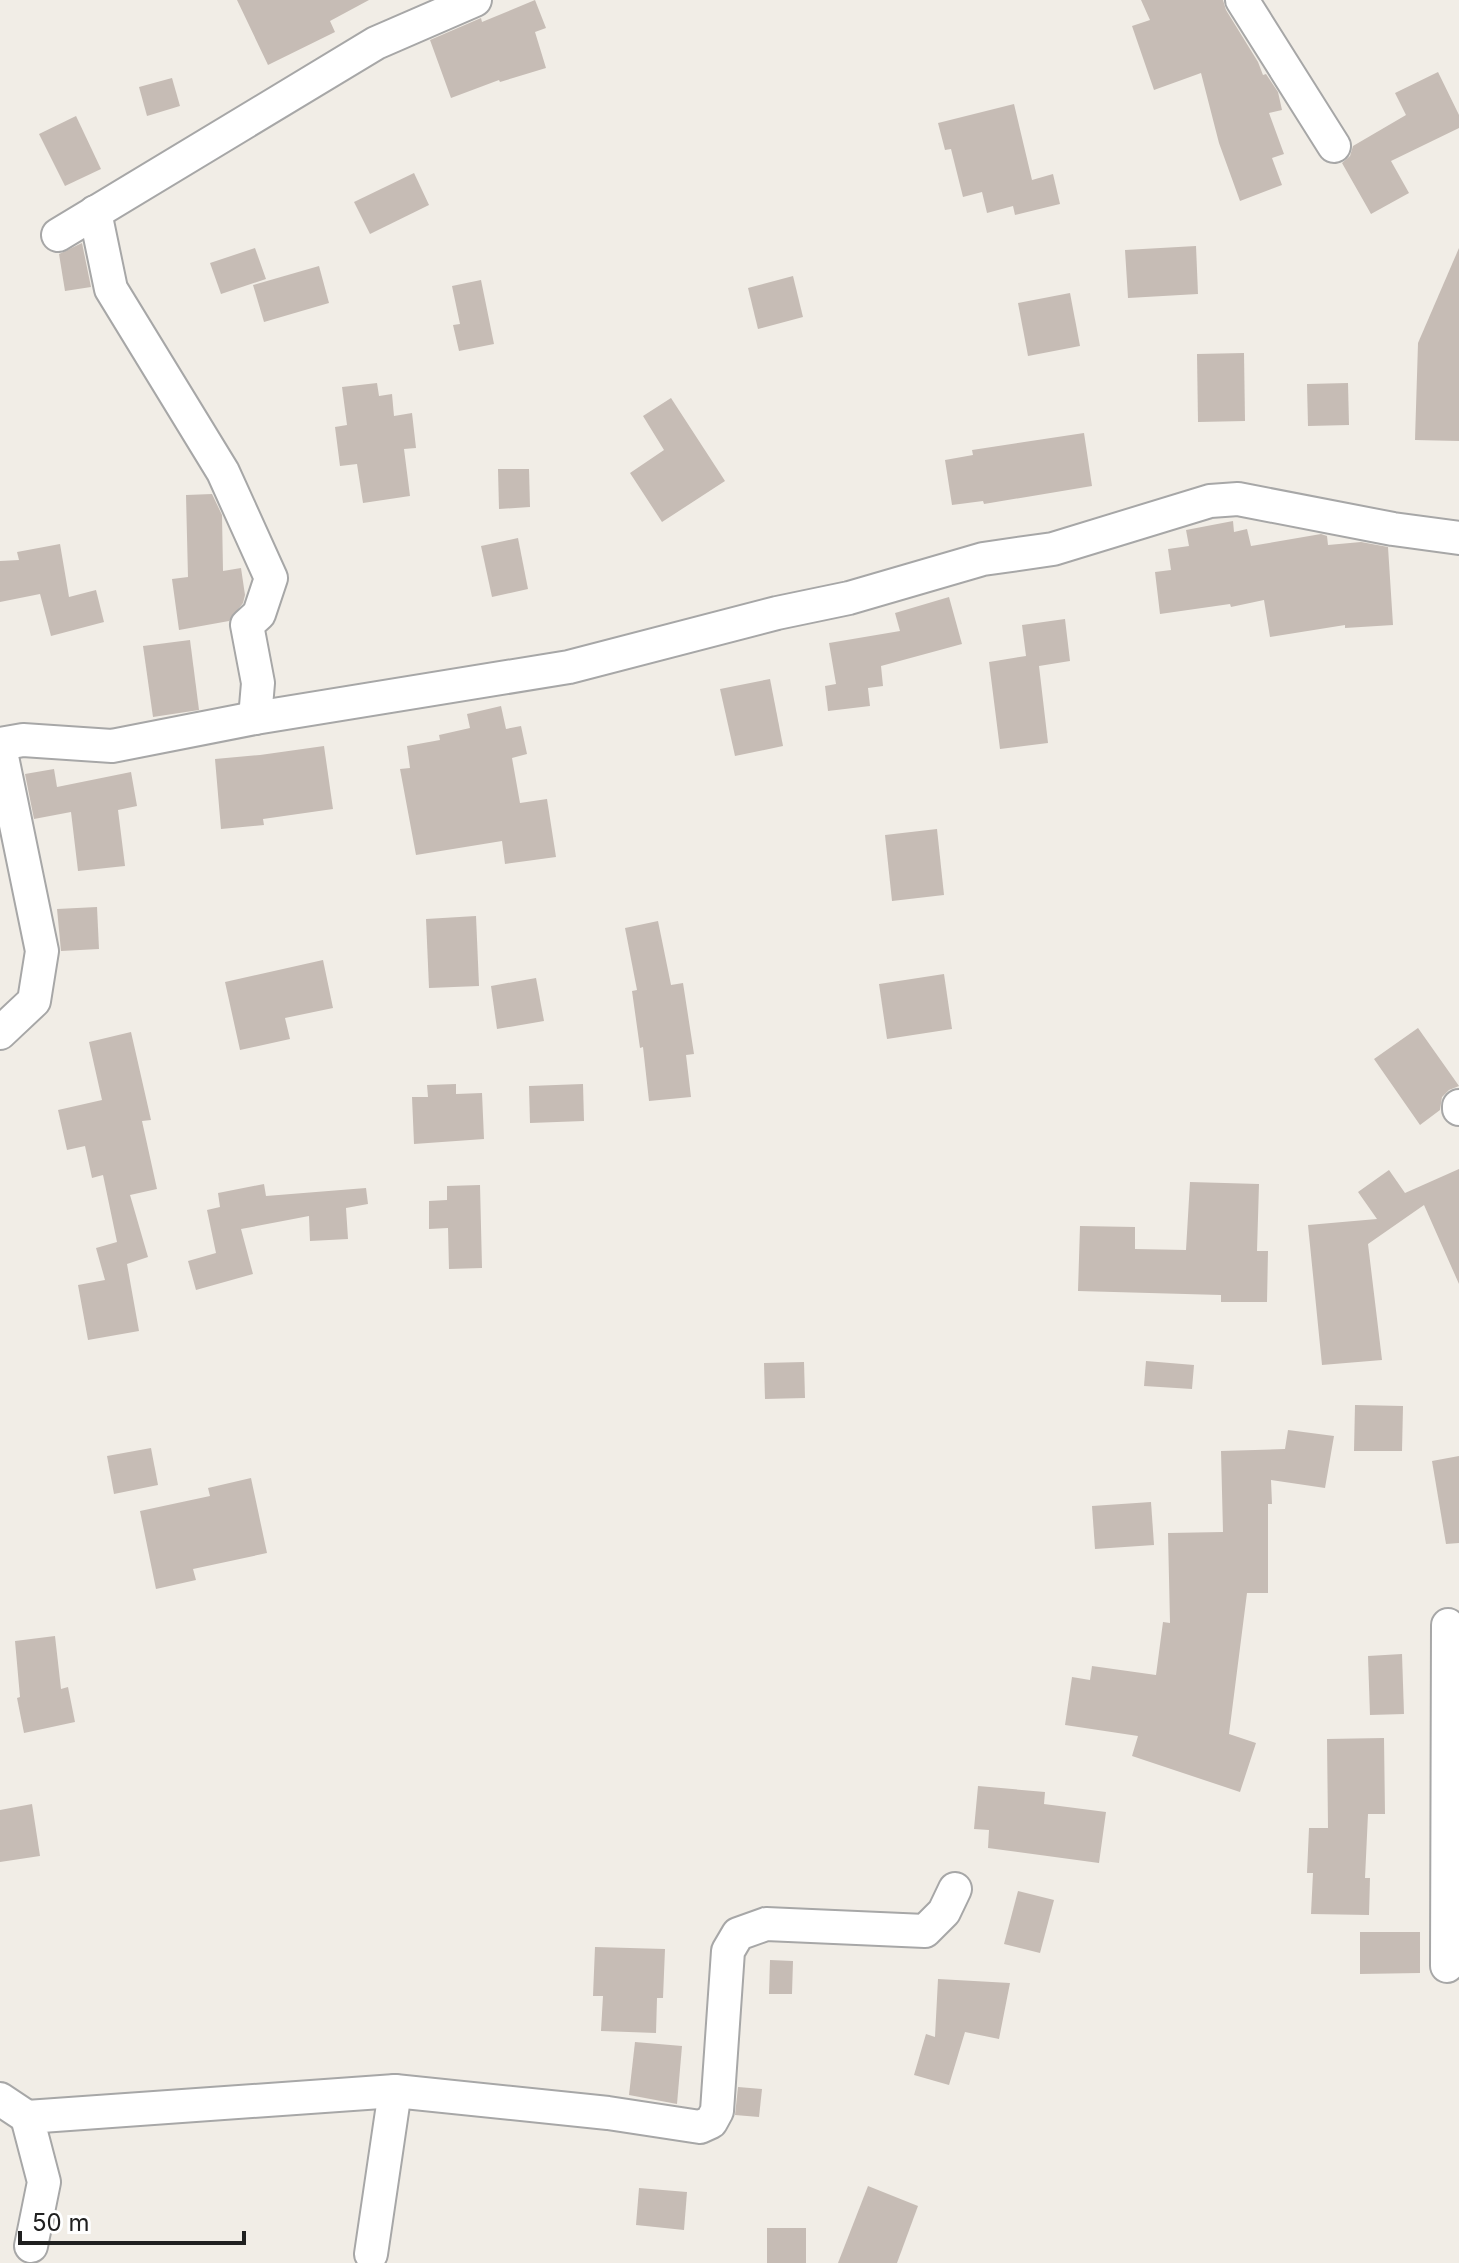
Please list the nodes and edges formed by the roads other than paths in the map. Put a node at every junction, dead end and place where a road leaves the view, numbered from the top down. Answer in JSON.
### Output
{"nodes":[{"id":1,"x":475,"y":0,"type":"edge"},
{"id":2,"x":1242,"y":0,"type":"edge"},
{"id":3,"x":1334,"y":146,"type":"dead end"},
{"id":4,"x":95,"y":212,"type":"junction"},
{"id":5,"x":58,"y":235,"type":"dead end"},
{"id":6,"x":1459,"y":538,"type":"edge"},
{"id":7,"x":255,"y":718,"type":"junction"},
{"id":8,"x":0,"y":746,"type":"edge"},
{"id":9,"x":0,"y":1033,"type":"edge"},
{"id":10,"x":1448,"y":1625,"type":"dead end"},
{"id":11,"x":955,"y":1889,"type":"dead end"},
{"id":12,"x":1447,"y":1966,"type":"dead end"},
{"id":13,"x":395,"y":2091,"type":"junction"},
{"id":14,"x":0,"y":2099,"type":"edge"},
{"id":15,"x":27,"y":2117,"type":"junction"},
{"id":16,"x":31,"y":2246,"type":"dead end"},
{"id":17,"x":371,"y":2254,"type":"dead end"}],
"edges":[{"from":1,"to":4,"type":"street"},
{"from":2,"to":3,"type":"street"},
{"from":4,"to":5,"type":"street"},
{"from":4,"to":7,"type":"street"},
{"from":6,"to":7,"type":"street"},
{"from":7,"to":8,"type":"street"},
{"from":8,"to":9,"type":"street"},
{"from":10,"to":12,"type":"street"},
{"from":11,"to":13,"type":"street"},
{"from":13,"to":15,"type":"street"},
{"from":13,"to":17,"type":"street"},
{"from":14,"to":15,"type":"street"},
{"from":15,"to":16,"type":"street"}]}
